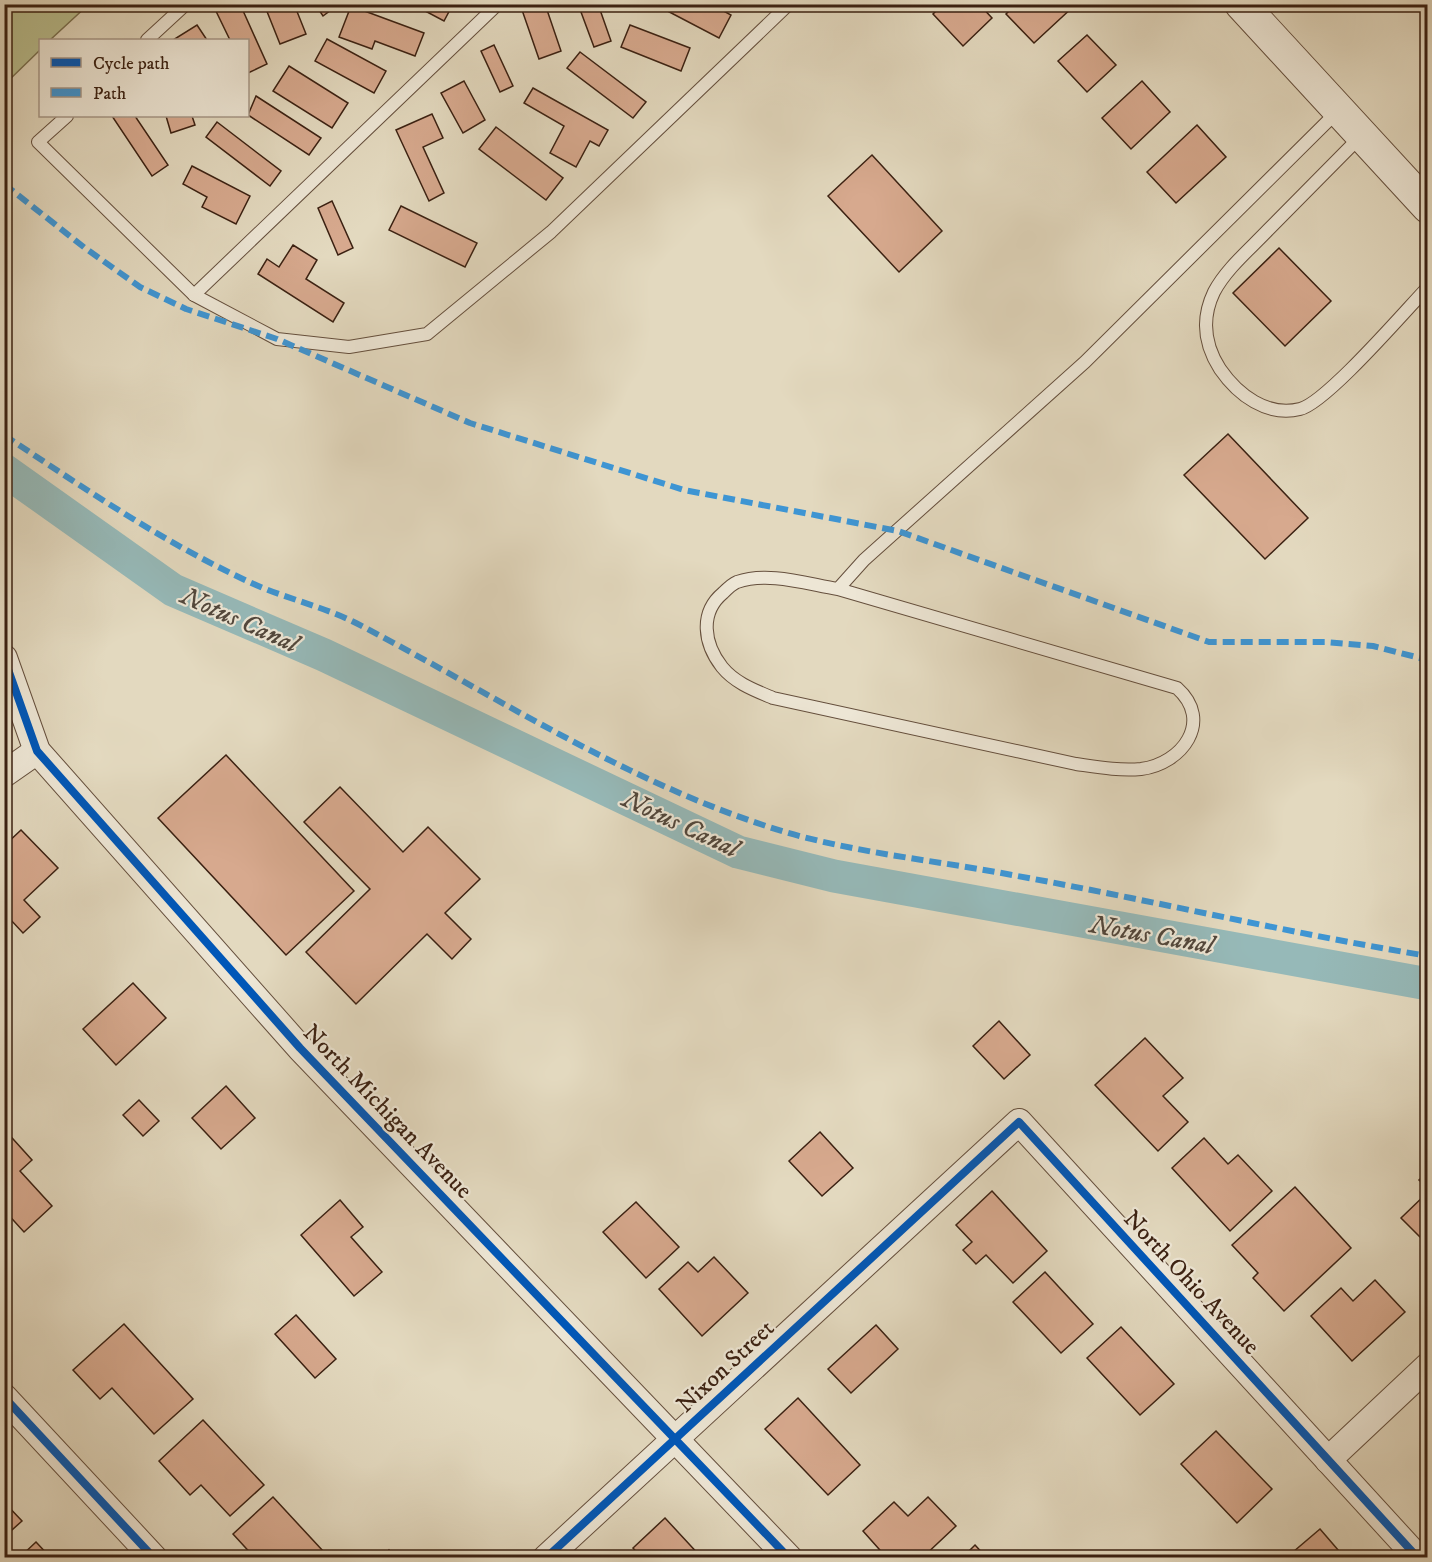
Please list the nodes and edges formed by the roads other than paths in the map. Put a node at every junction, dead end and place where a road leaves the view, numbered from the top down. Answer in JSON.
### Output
{"nodes":[{"id":1,"x":186,"y":4,"type":"edge"},
{"id":2,"x":498,"y":4,"type":"edge"},
{"id":3,"x":789,"y":4,"type":"edge"},
{"id":4,"x":1241,"y":4,"type":"edge"},
{"id":5,"x":148,"y":39,"type":"edge"},
{"id":6,"x":1338,"y":111,"type":"junction"},
{"id":7,"x":66,"y":117,"type":"edge"},
{"id":8,"x":1361,"y":136,"type":"junction"},
{"id":9,"x":1428,"y":207,"type":"edge"},
{"id":10,"x":1428,"y":286,"type":"edge"},
{"id":11,"x":194,"y":295,"type":"junction"},
{"id":12,"x":838,"y":589,"type":"junction"},
{"id":13,"x":4,"y":658,"type":"edge"},
{"id":14,"x":37,"y":751,"type":"junction"},
{"id":15,"x":4,"y":774,"type":"edge"},
{"id":16,"x":930,"y":1204,"type":"joint"},
{"id":17,"x":1428,"y":1366,"type":"edge"},
{"id":18,"x":4,"y":1397,"type":"edge"},
{"id":19,"x":675,"y":1438,"type":"junction"},
{"id":20,"x":1328,"y":1460,"type":"junction"},
{"id":21,"x":154,"y":1557,"type":"edge"},
{"id":22,"x":546,"y":1557,"type":"edge"},
{"id":23,"x":789,"y":1557,"type":"edge"},
{"id":24,"x":1418,"y":1557,"type":"edge"}],
"edges":[{"from":1,"to":5,"type":"lane"},
{"from":2,"to":11,"type":"lane"},
{"from":3,"to":11,"type":"lane"},
{"from":4,"to":6,"type":"street"},
{"from":6,"to":8,"type":"street"},
{"from":6,"to":12,"type":"lane"},
{"from":7,"to":11,"type":"lane"},
{"from":8,"to":9,"type":"street"},
{"from":8,"to":10,"type":"lane"},
{"from":12,"to":12,"type":"lane"},
{"from":13,"to":14,"type":"street","name":"North Michigan Avenue"},
{"from":14,"to":15,"type":"street"},
{"from":14,"to":19,"type":"street","name":"North Michigan Avenue"},
{"from":16,"to":19,"type":"street","name":"Nixon Street"},
{"from":16,"to":20,"type":"street","name":"North Ohio Avenue"},
{"from":17,"to":20,"type":"street"},
{"from":18,"to":21,"type":"street"},
{"from":19,"to":22,"type":"street","name":"Nixon Street"},
{"from":19,"to":23,"type":"street","name":"North Michigan Avenue"},
{"from":20,"to":24,"type":"street","name":"North Ohio Avenue"}]}
